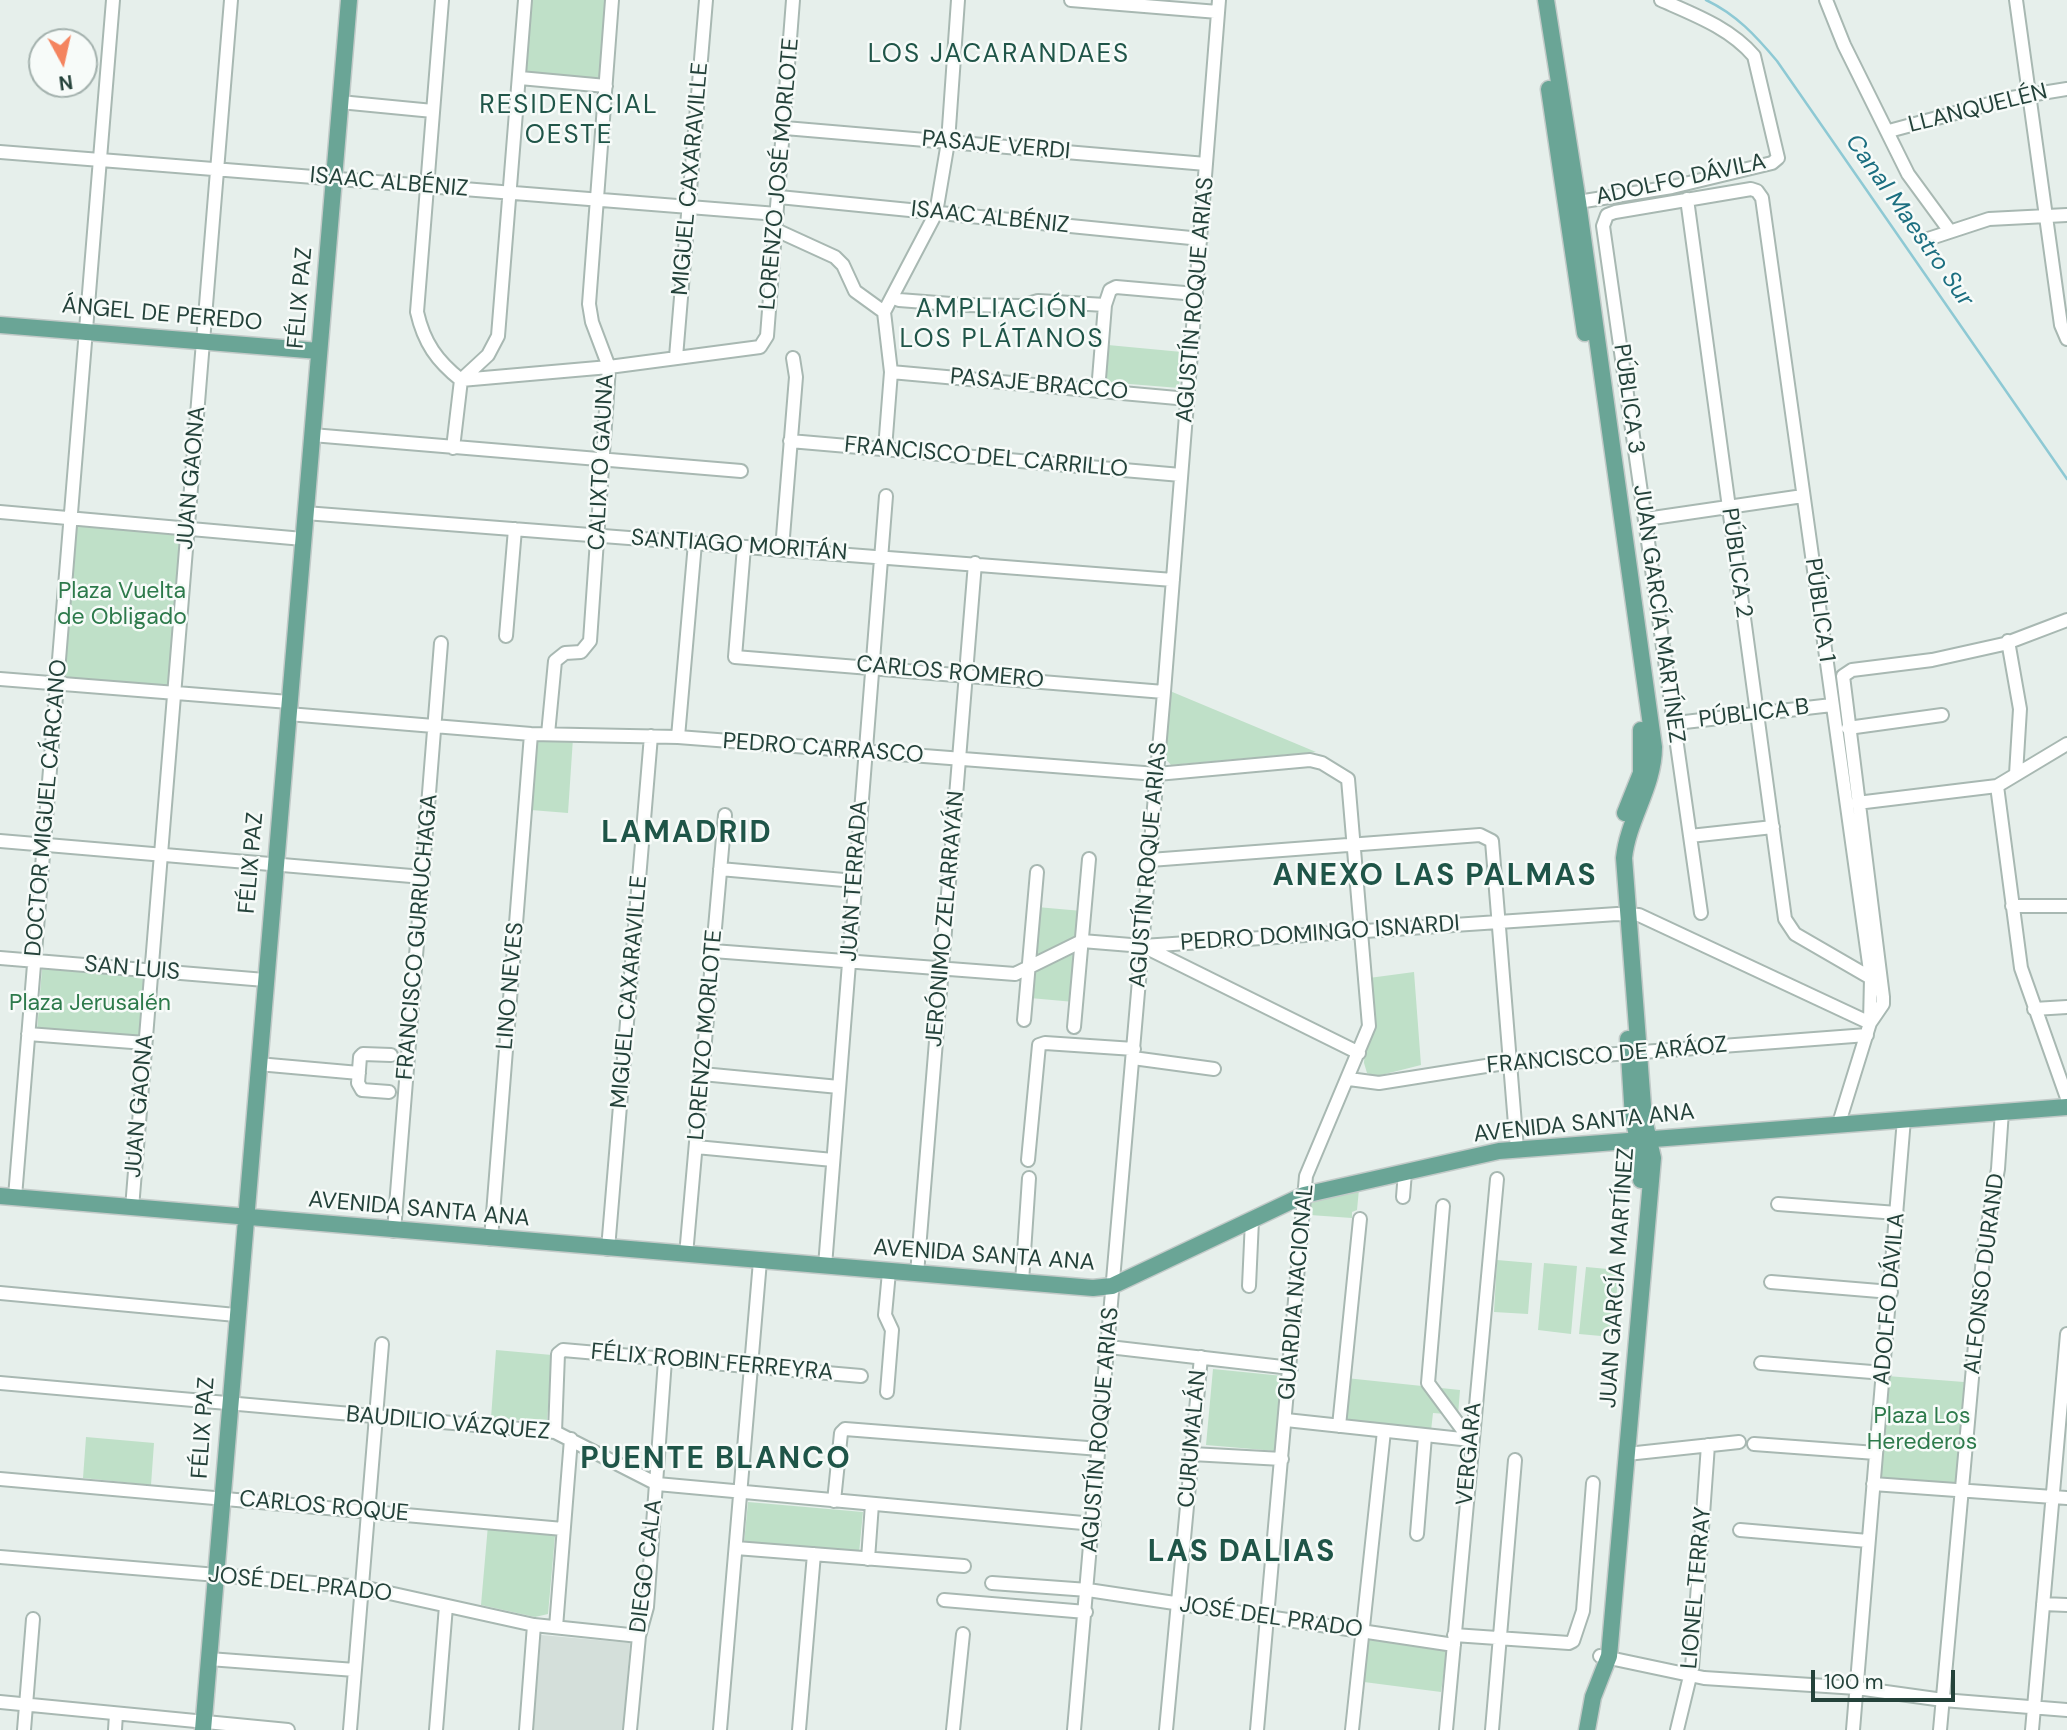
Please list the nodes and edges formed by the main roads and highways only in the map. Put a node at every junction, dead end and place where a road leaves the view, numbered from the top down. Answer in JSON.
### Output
{"nodes":[{"id":1,"x":349,"y":0,"type":"edge"},
{"id":2,"x":1535,"y":0,"type":"edge"},
{"id":3,"x":1545,"y":0,"type":"edge"},
{"id":4,"x":0,"y":324,"type":"edge"},
{"id":5,"x":319,"y":351,"type":"junction"},
{"id":6,"x":1622,"y":914,"type":"junction"},
{"id":7,"x":2067,"y":1107,"type":"edge"},
{"id":8,"x":1644,"y":1138,"type":"junction"},
{"id":9,"x":7,"y":1196,"type":"edge"},
{"id":10,"x":244,"y":1219,"type":"junction"},
{"id":11,"x":1605,"y":1656,"type":"junction"},
{"id":12,"x":203,"y":1726,"type":"edge"},
{"id":13,"x":1578,"y":1730,"type":"edge"},
{"id":14,"x":1587,"y":1730,"type":"edge"}],
"edges":[{"from":1,"to":5,"type":"main road","name":"FÉLIX PAZ"},
{"from":2,"to":6,"type":"main road","name":"JUAN GARCÍA MARTÍNEZ"},
{"from":3,"to":6,"type":"main road","name":"JUAN GARCÍA MARTÍNEZ"},
{"from":4,"to":5,"type":"main road","name":"ÁNGEL DE PEREDO"},
{"from":5,"to":10,"type":"main road","name":"FÉLIX PAZ"},
{"from":6,"to":8,"type":"main road","name":"JUAN GARCÍA MARTÍNEZ"},
{"from":7,"to":8,"type":"main road","name":"AVENIDA SANTA ANA"},
{"from":8,"to":10,"type":"main road","name":"AVENIDA SANTA ANA"},
{"from":8,"to":11,"type":"main road","name":"JUAN GARCÍA MARTÍNEZ"},
{"from":8,"to":11,"type":"main road","name":"JUAN GARCÍA MARTÍNEZ"},
{"from":9,"to":10,"type":"main road","name":"AVENIDA SANTA ANA"},
{"from":10,"to":12,"type":"main road","name":"FÉLIX PAZ"},
{"from":11,"to":13,"type":"main road","name":"JUAN GARCÍA MARTÍNEZ"},
{"from":11,"to":14,"type":"main road","name":"JUAN GARCÍA MARTÍNEZ"}]}
